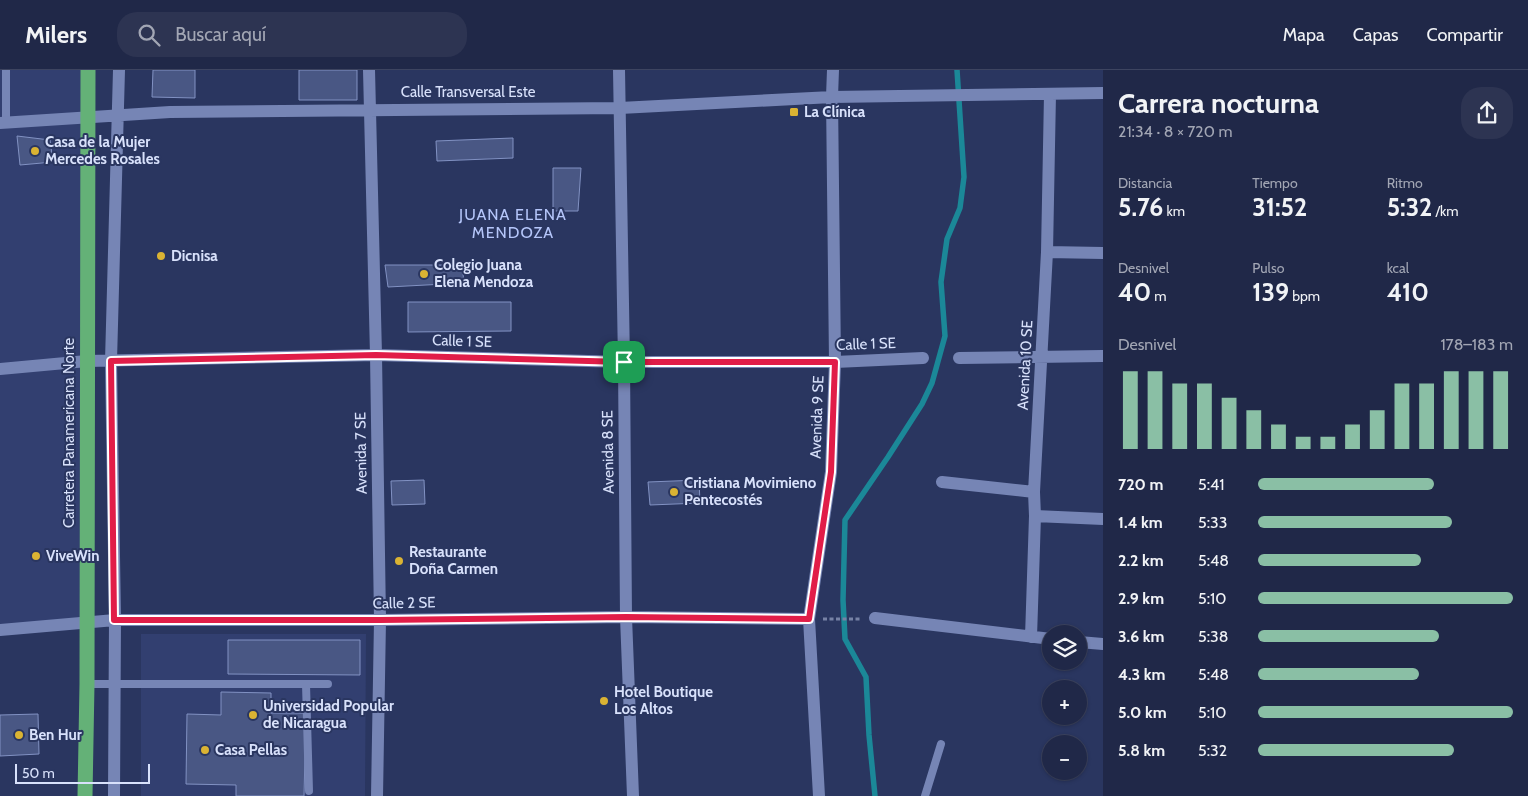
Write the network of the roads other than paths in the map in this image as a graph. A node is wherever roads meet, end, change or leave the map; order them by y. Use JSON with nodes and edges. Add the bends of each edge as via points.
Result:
{"nodes":[{"id":1,"x":6,"y":70,"type":"edge"},
{"id":2,"x":88,"y":70,"type":"edge"},
{"id":3,"x":119,"y":70,"type":"edge"},
{"id":4,"x":369,"y":70,"type":"edge"},
{"id":5,"x":619,"y":70,"type":"edge"},
{"id":6,"x":833,"y":70,"type":"edge"},
{"id":7,"x":1103,"y":93,"type":"edge"},
{"id":8,"x":1050,"y":94,"type":"junction"},
{"id":9,"x":832,"y":97,"type":"junction"},
{"id":10,"x":620,"y":108,"type":"junction"},
{"id":11,"x":369,"y":109,"type":"junction"},
{"id":12,"x":117,"y":116,"type":"junction"},
{"id":13,"x":87,"y":118,"type":"junction"},
{"id":14,"x":3,"y":123,"type":"edge"},
{"id":15,"x":1047,"y":252,"type":"junction"},
{"id":16,"x":1103,"y":253,"type":"edge"},
{"id":17,"x":376,"y":355,"type":"junction"},
{"id":18,"x":1103,"y":356,"type":"edge"},
{"id":19,"x":924,"y":358,"type":"dead end"},
{"id":20,"x":958,"y":358,"type":"dead end"},
{"id":21,"x":1042,"y":358,"type":"junction"},
{"id":22,"x":87,"y":361,"type":"junction"},
{"id":23,"x":111,"y":361,"type":"junction"},
{"id":24,"x":624,"y":362,"type":"junction"},
{"id":25,"x":835,"y":362,"type":"junction"},
{"id":26,"x":0,"y":369,"type":"edge"},
{"id":27,"x":942,"y":482,"type":"dead end"},
{"id":28,"x":1034,"y":492,"type":"junction"},
{"id":29,"x":1035,"y":516,"type":"junction"},
{"id":30,"x":1103,"y":518,"type":"edge"},
{"id":31,"x":626,"y":617,"type":"junction"},
{"id":32,"x":875,"y":618,"type":"road end"},
{"id":33,"x":809,"y":619,"type":"junction"},
{"id":34,"x":114,"y":620,"type":"junction"},
{"id":35,"x":380,"y":620,"type":"junction"},
{"id":36,"x":87,"y":623,"type":"junction"},
{"id":37,"x":0,"y":630,"type":"edge"},
{"id":38,"x":1031,"y":637,"type":"junction"},
{"id":39,"x":1042,"y":638,"type":"edge"},
{"id":40,"x":1087,"y":643,"type":"edge"},
{"id":41,"x":1103,"y":644,"type":"edge"},
{"id":42,"x":87,"y":684,"type":"junction"},
{"id":43,"x":115,"y":684,"type":"junction"},
{"id":44,"x":306,"y":684,"type":"junction"},
{"id":45,"x":328,"y":684,"type":"dead end"},
{"id":46,"x":941,"y":744,"type":"dead end"},
{"id":47,"x":309,"y":791,"type":"dead end"},
{"id":48,"x":85,"y":796,"type":"edge"},
{"id":49,"x":114,"y":796,"type":"edge"},
{"id":50,"x":377,"y":796,"type":"edge"},
{"id":51,"x":633,"y":796,"type":"edge"},
{"id":52,"x":819,"y":796,"type":"edge"},
{"id":53,"x":925,"y":796,"type":"edge"}],
"edges":[{"from":1,"to":14,"type":"lane"},
{"from":2,"to":13,"type":"highway","name":"Carretera Panamericana Norte"},
{"from":3,"to":12,"type":"street"},
{"from":4,"to":11,"type":"street","name":"Avenida 7 SE"},
{"from":5,"to":10,"type":"street","name":"Avenida 8 SE"},
{"from":6,"to":9,"type":"street","name":"Avenida 9 SE"},
{"from":7,"to":8,"type":"street"},
{"from":8,"to":9,"type":"street","name":"Calle Transversal Este"},
{"from":8,"to":15,"type":"street","name":"Avenida 10 SE"},
{"from":9,"to":10,"type":"street","name":"Calle Transversal Este"},
{"from":9,"to":25,"type":"street","name":"Avenida 9 SE"},
{"from":10,"to":11,"type":"street","name":"Calle Transversal Este"},
{"from":10,"to":24,"type":"street","name":"Avenida 8 SE"},
{"from":11,"to":12,"type":"street","name":"Calle Transversal Este","via":[[170,112]]},
{"from":11,"to":17,"type":"street","name":"Avenida 7 SE"},
{"from":12,"to":13,"type":"street","name":"Calle Transversal Este"},
{"from":12,"to":23,"type":"street"},
{"from":13,"to":14,"type":"street","name":"Calle Transversal Este"},
{"from":13,"to":22,"type":"highway","name":"Carretera Panamericana Norte"},
{"from":15,"to":16,"type":"street"},
{"from":15,"to":21,"type":"street","name":"Avenida 10 SE"},
{"from":17,"to":23,"type":"street","name":"Calle 1 SE"},
{"from":17,"to":24,"type":"street","name":"Calle 1 SE"},
{"from":17,"to":35,"type":"street","name":"Avenida 7 SE"},
{"from":18,"to":21,"type":"street"},
{"from":19,"to":25,"type":"street","name":"Calle 1 SE"},
{"from":20,"to":21,"type":"street"},
{"from":21,"to":28,"type":"street","name":"Avenida 10 SE"},
{"from":22,"to":23,"type":"street","name":"Calle 1 SE"},
{"from":22,"to":26,"type":"street","name":"Calle 1 SE"},
{"from":22,"to":36,"type":"highway","name":"Carretera Panamericana Norte"},
{"from":23,"to":34,"type":"street"},
{"from":24,"to":25,"type":"street","name":"Calle 1 SE"},
{"from":24,"to":31,"type":"street","name":"Avenida 8 SE"},
{"from":25,"to":33,"type":"street","name":"Avenida 9 SE","via":[[831,472]]},
{"from":27,"to":28,"type":"street"},
{"from":28,"to":29,"type":"street","name":"Avenida 10 SE"},
{"from":29,"to":30,"type":"street"},
{"from":29,"to":38,"type":"street","name":"Avenida 10 SE"},
{"from":31,"to":33,"type":"street","name":"Calle 2 SE"},
{"from":31,"to":35,"type":"street","name":"Calle 2 SE"},
{"from":31,"to":51,"type":"street","name":"Avenida 8 SE"},
{"from":32,"to":38,"type":"street"},
{"from":33,"to":52,"type":"street","name":"Avenida 9 SE"},
{"from":34,"to":35,"type":"street","name":"Calle 2 SE"},
{"from":34,"to":36,"type":"street","name":"Calle 2 SE"},
{"from":34,"to":43,"type":"street"},
{"from":35,"to":50,"type":"street","name":"Avenida 7 SE"},
{"from":36,"to":37,"type":"street","name":"Calle 2 SE"},
{"from":36,"to":42,"type":"highway","name":"Carretera Panamericana Norte"},
{"from":38,"to":39,"type":"street"},
{"from":40,"to":41,"type":"street"},
{"from":42,"to":43,"type":"lane"},
{"from":42,"to":48,"type":"highway","name":"Carretera Panamericana Norte"},
{"from":43,"to":44,"type":"lane"},
{"from":43,"to":49,"type":"street"},
{"from":44,"to":45,"type":"lane"},
{"from":44,"to":47,"type":"lane"},
{"from":46,"to":53,"type":"lane"}]}
